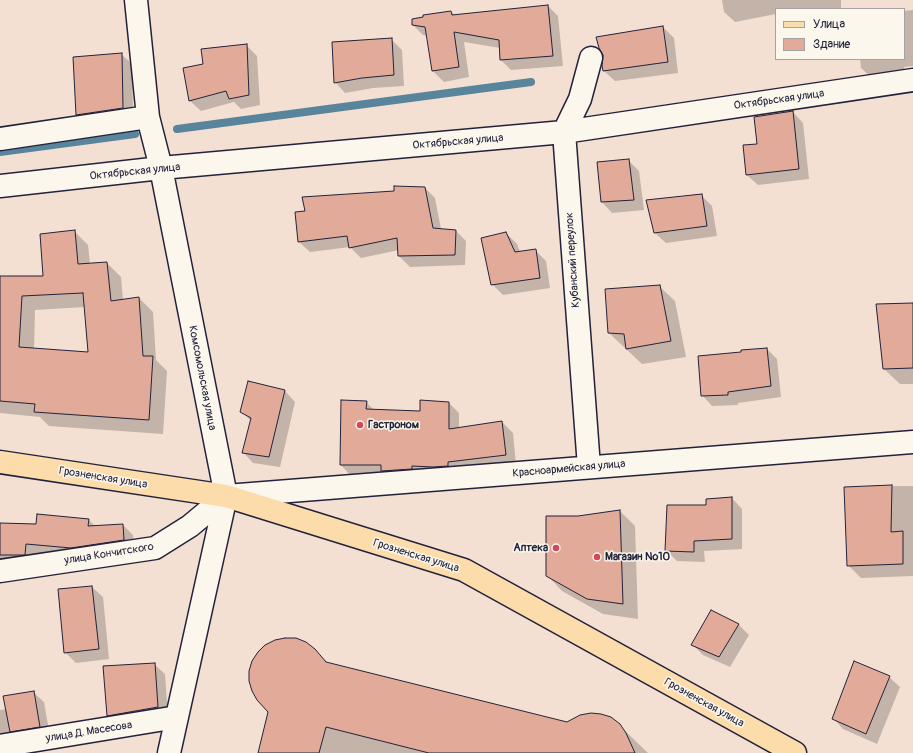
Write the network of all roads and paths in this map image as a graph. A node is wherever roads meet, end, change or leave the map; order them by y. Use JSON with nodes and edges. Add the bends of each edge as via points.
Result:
{"nodes":[{"id":1,"x":136,"y":0,"type":"edge"},
{"id":2,"x":591,"y":58,"type":"dead end"},
{"id":3,"x":913,"y":80,"type":"edge"},
{"id":4,"x":148,"y":117,"type":"junction"},
{"id":5,"x":564,"y":132,"type":"junction"},
{"id":6,"x":0,"y":139,"type":"edge"},
{"id":7,"x":161,"y":168,"type":"junction"},
{"id":8,"x":0,"y":186,"type":"edge"},
{"id":9,"x":913,"y":442,"type":"edge"},
{"id":10,"x":0,"y":462,"type":"edge"},
{"id":11,"x":589,"y":467,"type":"junction"},
{"id":12,"x":226,"y":496,"type":"junction"},
{"id":13,"x":0,"y":571,"type":"edge"},
{"id":14,"x":177,"y":717,"type":"junction"},
{"id":15,"x":0,"y":746,"type":"edge"},
{"id":16,"x":169,"y":753,"type":"edge"},
{"id":17,"x":795,"y":753,"type":"edge"}],
"edges":[{"from":1,"to":4,"type":"street","name":"Комсомольская улица"},
{"from":2,"to":5,"type":"street","via":[[580,99]]},
{"from":3,"to":5,"type":"street","name":"Октябрьская улица"},
{"from":4,"to":6,"type":"street"},
{"from":4,"to":7,"type":"street","name":"Комсомольская улица"},
{"from":5,"to":7,"type":"street","name":"Октябрьская улица"},
{"from":5,"to":11,"type":"street","name":"Кубанский переулок"},
{"from":7,"to":8,"type":"street","name":"Октябрьская улица"},
{"from":7,"to":12,"type":"street","name":"Комсомольская улица"},
{"from":9,"to":11,"type":"street","name":"Красноармейская улица"},
{"from":10,"to":12,"type":"main road","name":"Грозненская улица"},
{"from":11,"to":12,"type":"street","name":"Красноармейская улица"},
{"from":12,"to":13,"type":"street","name":"улица Кончитского","via":[[190,526],[155,548]]},
{"from":12,"to":14,"type":"street","name":"Комсомольская улица"},
{"from":12,"to":17,"type":"main road","name":"Грозненская улица","via":[[464,570]]},
{"from":14,"to":15,"type":"street","name":"улица Д. Масесова"},
{"from":14,"to":16,"type":"street","name":"Комсомольская улица"}]}
